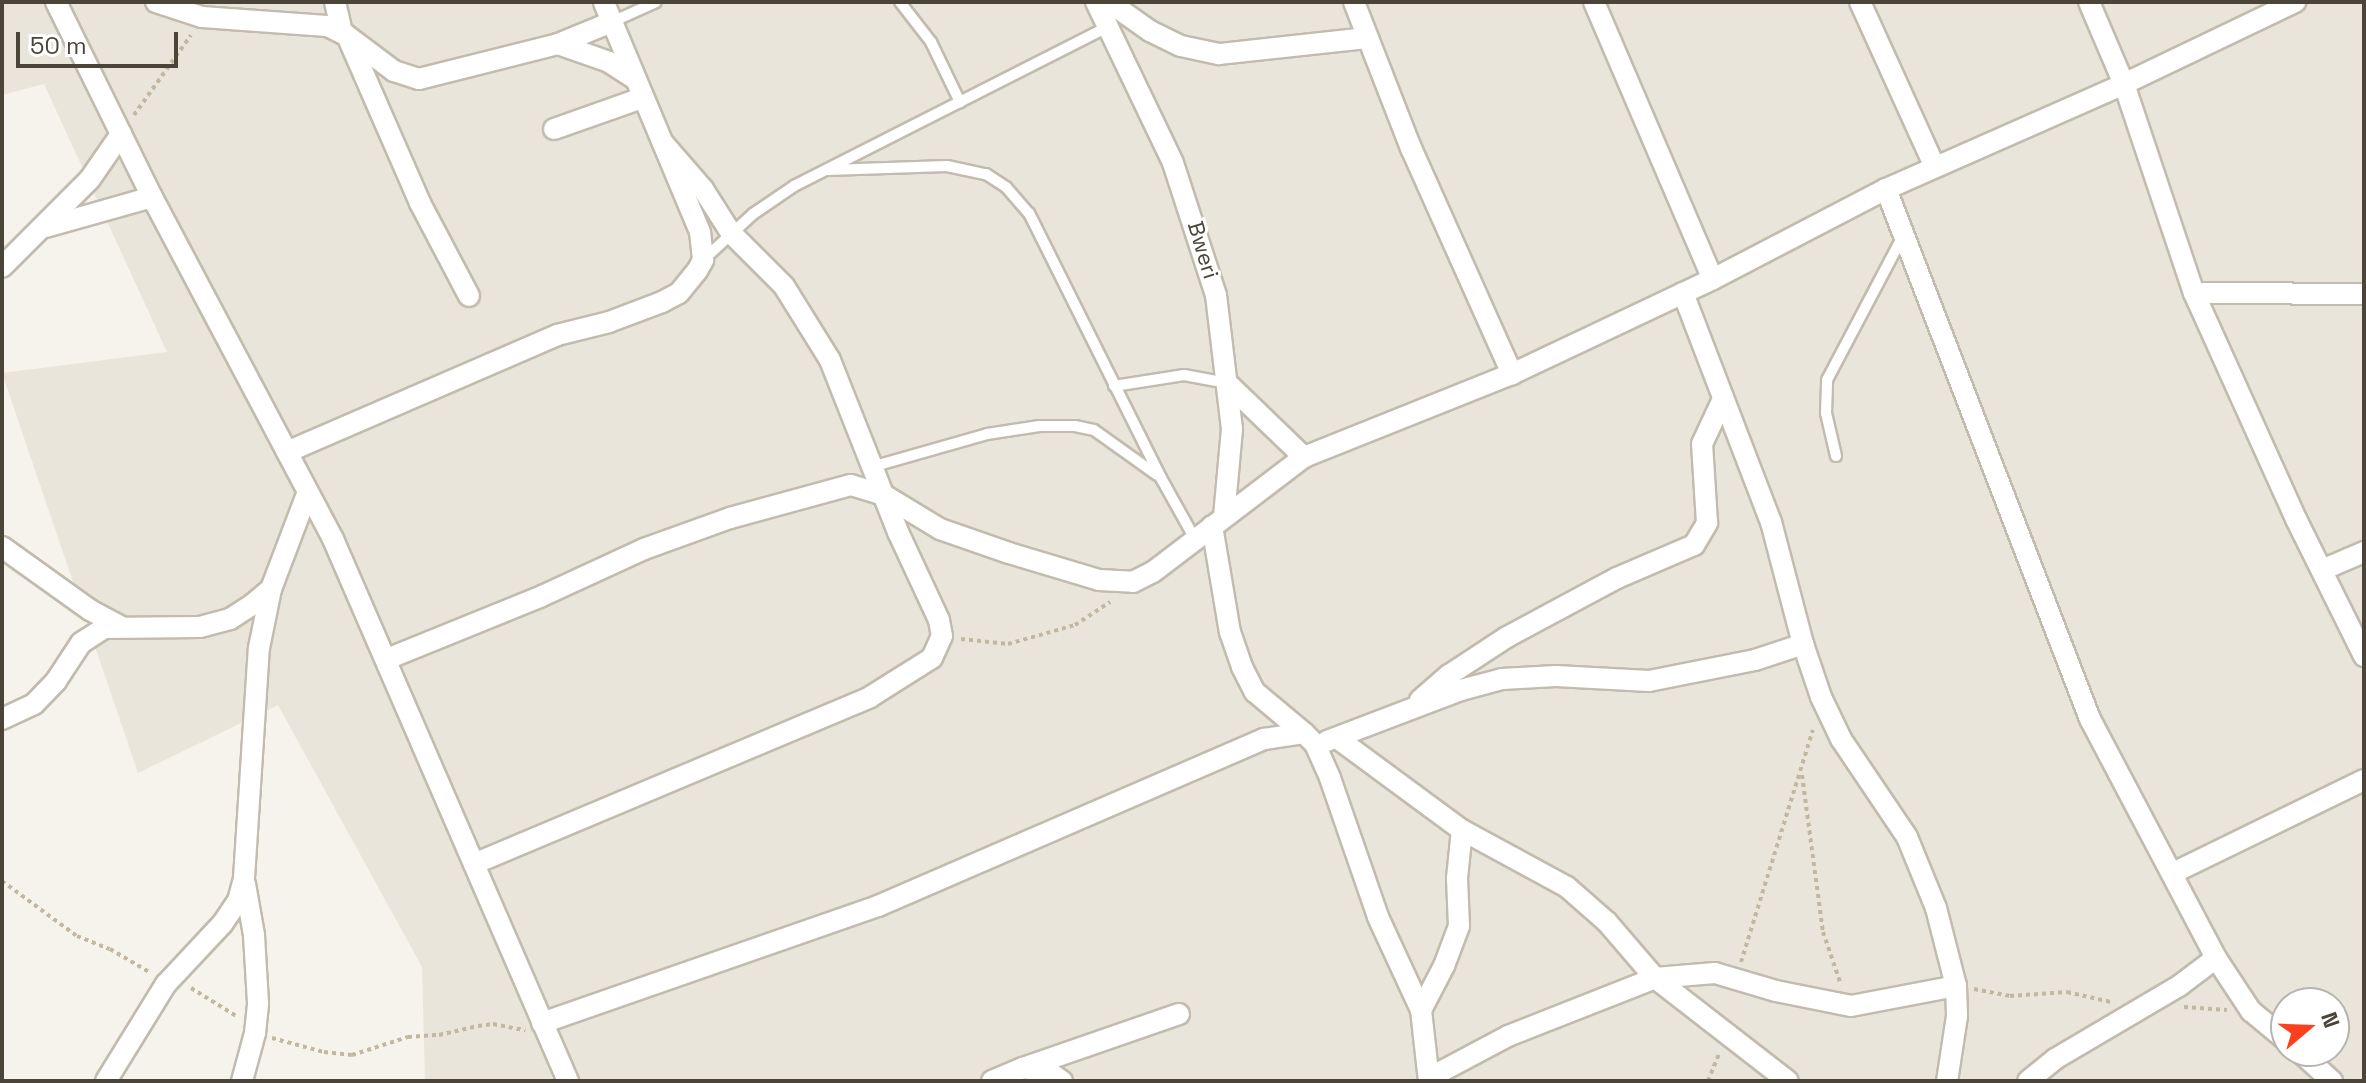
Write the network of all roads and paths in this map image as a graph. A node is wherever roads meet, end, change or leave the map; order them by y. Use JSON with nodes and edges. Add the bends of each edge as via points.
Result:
{"nodes":[{"id":1,"x":56,"y":2,"type":"edge"},
{"id":2,"x":156,"y":2,"type":"edge"},
{"id":3,"x":335,"y":2,"type":"edge"},
{"id":4,"x":604,"y":2,"type":"edge"},
{"id":5,"x":656,"y":2,"type":"edge"},
{"id":6,"x":900,"y":2,"type":"edge"},
{"id":7,"x":1096,"y":2,"type":"edge"},
{"id":8,"x":1109,"y":2,"type":"edge"},
{"id":9,"x":1354,"y":2,"type":"edge"},
{"id":10,"x":1594,"y":2,"type":"edge"},
{"id":11,"x":1860,"y":2,"type":"edge"},
{"id":12,"x":2089,"y":2,"type":"edge"},
{"id":13,"x":2295,"y":2,"type":"edge"},
{"id":14,"x":202,"y":17,"type":"junction"},
{"id":15,"x":612,"y":22,"type":"junction"},
{"id":16,"x":1108,"y":27,"type":"junction"},
{"id":17,"x":344,"y":34,"type":"junction"},
{"id":18,"x":1366,"y":38,"type":"junction"},
{"id":19,"x":558,"y":44,"type":"junction"},
{"id":20,"x":2124,"y":84,"type":"junction"},
{"id":21,"x":639,"y":88,"type":"junction"},
{"id":22,"x":960,"y":102,"type":"junction"},
{"id":23,"x":554,"y":129,"type":"dead end"},
{"id":24,"x":121,"y":134,"type":"junction"},
{"id":25,"x":663,"y":143,"type":"junction"},
{"id":26,"x":1935,"y":167,"type":"junction"},
{"id":27,"x":828,"y":170,"type":"junction"},
{"id":28,"x":1886,"y":189,"type":"junction"},
{"id":29,"x":152,"y":197,"type":"junction"},
{"id":30,"x":46,"y":227,"type":"junction"},
{"id":31,"x":731,"y":233,"type":"junction"},
{"id":32,"x":1904,"y":234,"type":"junction"},
{"id":33,"x":703,"y":260,"type":"junction"},
{"id":34,"x":2,"y":267,"type":"edge"},
{"id":35,"x":1713,"y":279,"type":"junction"},
{"id":36,"x":1683,"y":293,"type":"junction"},
{"id":37,"x":2194,"y":293,"type":"junction"},
{"id":38,"x":2364,"y":294,"type":"edge"},
{"id":39,"x":469,"y":296,"type":"dead end"},
{"id":40,"x":1512,"y":374,"type":"junction"},
{"id":41,"x":1227,"y":383,"type":"junction"},
{"id":42,"x":1114,"y":386,"type":"junction"},
{"id":43,"x":1723,"y":399,"type":"junction"},
{"id":44,"x":287,"y":452,"type":"junction"},
{"id":45,"x":1836,"y":456,"type":"dead end"},
{"id":46,"x":1304,"y":457,"type":"junction"},
{"id":47,"x":875,"y":466,"type":"junction"},
{"id":48,"x":1161,"y":478,"type":"junction"},
{"id":49,"x":307,"y":494,"type":"junction"},
{"id":50,"x":884,"y":495,"type":"junction"},
{"id":51,"x":1211,"y":527,"type":"junction"},
{"id":52,"x":2,"y":547,"type":"edge"},
{"id":53,"x":2364,"y":552,"type":"edge"},
{"id":54,"x":2322,"y":570,"type":"junction"},
{"id":55,"x":1133,"y":582,"type":"junction"},
{"id":56,"x":271,"y":589,"type":"junction"},
{"id":57,"x":120,"y":626,"type":"junction"},
{"id":58,"x":942,"y":636,"type":"junction"},
{"id":59,"x":1803,"y":644,"type":"junction"},
{"id":60,"x":2364,"y":656,"type":"edge"},
{"id":61,"x":387,"y":659,"type":"junction"},
{"id":62,"x":1821,"y":697,"type":"junction"},
{"id":63,"x":1409,"y":710,"type":"junction"},
{"id":64,"x":2,"y":719,"type":"edge"},
{"id":65,"x":1309,"y":738,"type":"junction"},
{"id":66,"x":1337,"y":738,"type":"junction"},
{"id":67,"x":1802,"y":772,"type":"junction"},
{"id":68,"x":2364,"y":780,"type":"edge"},
{"id":69,"x":1462,"y":830,"type":"junction"},
{"id":70,"x":476,"y":863,"type":"junction"},
{"id":71,"x":2173,"y":873,"type":"junction"},
{"id":72,"x":244,"y":878,"type":"junction"},
{"id":73,"x":2,"y":881,"type":"edge"},
{"id":74,"x":2216,"y":958,"type":"junction"},
{"id":75,"x":1655,"y":978,"type":"junction"},
{"id":76,"x":1735,"y":979,"type":"junction"},
{"id":77,"x":169,"y":980,"type":"junction"},
{"id":78,"x":1956,"y":986,"type":"junction"},
{"id":79,"x":2114,"y":1002,"type":"dead end"},
{"id":80,"x":2147,"y":1004,"type":"junction"},
{"id":81,"x":1851,"y":1006,"type":"junction"},
{"id":82,"x":1421,"y":1010,"type":"junction"},
{"id":83,"x":2251,"y":1011,"type":"junction"},
{"id":84,"x":1179,"y":1014,"type":"dead end"},
{"id":85,"x":2270,"y":1027,"type":"edge"},
{"id":86,"x":545,"y":1029,"type":"junction"},
{"id":87,"x":255,"y":1030,"type":"junction"},
{"id":88,"x":1728,"y":1032,"type":"junction"},
{"id":89,"x":2317,"y":1067,"type":"edge"},
{"id":90,"x":1023,"y":1068,"type":"junction"},
{"id":91,"x":1429,"y":1079,"type":"edge"},
{"id":92,"x":106,"y":1081,"type":"edge"},
{"id":93,"x":242,"y":1081,"type":"edge"},
{"id":94,"x":568,"y":1081,"type":"edge"},
{"id":95,"x":992,"y":1081,"type":"edge"},
{"id":96,"x":1062,"y":1081,"type":"edge"},
{"id":97,"x":1708,"y":1081,"type":"edge"},
{"id":98,"x":1788,"y":1081,"type":"edge"},
{"id":99,"x":1947,"y":1081,"type":"edge"},
{"id":100,"x":2028,"y":1081,"type":"edge"},
{"id":101,"x":2332,"y":1081,"type":"edge"}],
"edges":[{"from":1,"to":24,"type":"street"},
{"from":2,"to":14,"type":"street"},
{"from":3,"to":17,"type":"street"},
{"from":4,"to":15,"type":"street"},
{"from":5,"to":15,"type":"lane"},
{"from":6,"to":22,"type":"lane","via":[[931,42]]},
{"from":7,"to":16,"type":"street","name":"Bweri"},
{"from":8,"to":18,"type":"street","via":[[1171,41],[1219,54]]},
{"from":9,"to":18,"type":"street"},
{"from":10,"to":35,"type":"street"},
{"from":11,"to":26,"type":"street"},
{"from":12,"to":20,"type":"street"},
{"from":13,"to":20,"type":"street"},
{"from":14,"to":17,"type":"street","via":[[307,23]]},
{"from":14,"to":24,"type":"path"},
{"from":15,"to":19,"type":"street"},
{"from":15,"to":21,"type":"street"},
{"from":16,"to":22,"type":"lane"},
{"from":16,"to":41,"type":"street","name":"Bweri","via":[[1173,163],[1194,221],[1216,295]]},
{"from":17,"to":19,"type":"street","via":[[394,71],[419,79]]},
{"from":17,"to":39,"type":"street","via":[[420,203]]},
{"from":18,"to":40,"type":"street"},
{"from":19,"to":21,"type":"street","via":[[609,62]]},
{"from":20,"to":26,"type":"street"},
{"from":20,"to":37,"type":"street"},
{"from":21,"to":23,"type":"street"},
{"from":21,"to":25,"type":"street"},
{"from":22,"to":27,"type":"lane"},
{"from":24,"to":29,"type":"street"},
{"from":24,"to":30,"type":"street","via":[[90,179]]},
{"from":25,"to":31,"type":"street","via":[[703,189]]},
{"from":25,"to":33,"type":"street","via":[[700,232]]},
{"from":26,"to":28,"type":"street"},
{"from":27,"to":31,"type":"lane","via":[[794,186]]},
{"from":27,"to":42,"type":"lane","via":[[947,166],[986,174],[1006,187],[1029,213]]},
{"from":28,"to":32,"type":"street"},
{"from":28,"to":35,"type":"street"},
{"from":29,"to":30,"type":"street"},
{"from":29,"to":44,"type":"street"},
{"from":30,"to":34,"type":"street"},
{"from":31,"to":33,"type":"lane"},
{"from":31,"to":47,"type":"street","via":[[784,286],[804,316],[830,360]]},
{"from":32,"to":45,"type":"lane","via":[[1827,380],[1826,413]]},
{"from":32,"to":71,"type":"street","via":[[2090,719]]},
{"from":33,"to":44,"type":"street","via":[[679,293],[662,302],[557,335]]},
{"from":35,"to":36,"type":"street"},
{"from":36,"to":40,"type":"street"},
{"from":36,"to":43,"type":"street"},
{"from":37,"to":38,"type":"street"},
{"from":37,"to":54,"type":"street"},
{"from":40,"to":46,"type":"street"},
{"from":41,"to":42,"type":"lane","via":[[1184,375]]},
{"from":41,"to":46,"type":"street"},
{"from":41,"to":51,"type":"street","name":"Bweri","via":[[1232,429]]},
{"from":42,"to":48,"type":"lane"},
{"from":43,"to":59,"type":"street","via":[[1771,522]]},
{"from":43,"to":63,"type":"street","via":[[1702,444],[1707,523],[1694,545],[1617,578],[1507,637],[1449,675]]},
{"from":44,"to":49,"type":"street"},
{"from":46,"to":51,"type":"street"},
{"from":47,"to":48,"type":"lane","via":[[987,434],[1075,426],[1094,430]]},
{"from":47,"to":50,"type":"street"},
{"from":48,"to":51,"type":"lane"},
{"from":49,"to":56,"type":"street"},
{"from":49,"to":61,"type":"street"},
{"from":50,"to":55,"type":"street","via":[[966,539],[1099,580]]},
{"from":50,"to":58,"type":"street"},
{"from":50,"to":61,"type":"street","via":[[851,485],[730,518],[644,549]]},
{"from":51,"to":55,"type":"street"},
{"from":51,"to":65,"type":"street","name":"Bweri","via":[[1230,632],[1242,667],[1255,692]]},
{"from":52,"to":57,"type":"street"},
{"from":53,"to":54,"type":"street"},
{"from":54,"to":60,"type":"street"},
{"from":55,"to":58,"type":"path","via":[[1103,609],[1044,634],[1008,644]]},
{"from":56,"to":57,"type":"street","via":[[230,619],[200,627]]},
{"from":56,"to":72,"type":"street","via":[[254,694]]},
{"from":57,"to":64,"type":"street","via":[[104,628],[81,643],[34,704]]},
{"from":58,"to":70,"type":"street","via":[[932,658],[870,697]]},
{"from":59,"to":62,"type":"street"},
{"from":59,"to":63,"type":"street","via":[[1755,660],[1649,681],[1502,679]]},
{"from":61,"to":70,"type":"street"},
{"from":62,"to":67,"type":"path"},
{"from":62,"to":78,"type":"street","via":[[1841,739],[1907,837],[1936,908]]},
{"from":63,"to":66,"type":"street"},
{"from":65,"to":66,"type":"street"},
{"from":65,"to":82,"type":"street","via":[[1330,778],[1378,917]]},
{"from":65,"to":86,"type":"street","via":[[1264,739],[878,906]]},
{"from":66,"to":69,"type":"street"},
{"from":67,"to":76,"type":"path"},
{"from":67,"to":81,"type":"path","via":[[1823,932]]},
{"from":68,"to":71,"type":"street"},
{"from":69,"to":75,"type":"street","via":[[1567,887],[1607,922]]},
{"from":69,"to":82,"type":"street","via":[[1459,926]]},
{"from":70,"to":86,"type":"street"},
{"from":71,"to":74,"type":"street"},
{"from":72,"to":77,"type":"street","via":[[238,901],[223,923]]},
{"from":72,"to":87,"type":"street","via":[[258,974]]},
{"from":73,"to":77,"type":"path","via":[[77,936]]},
{"from":74,"to":80,"type":"street"},
{"from":74,"to":83,"type":"street"},
{"from":75,"to":76,"type":"street","via":[[1693,972]]},
{"from":75,"to":88,"type":"street"},
{"from":75,"to":91,"type":"street","via":[[1508,1036]]},
{"from":76,"to":81,"type":"street"},
{"from":77,"to":87,"type":"path","via":[[222,1005]]},
{"from":77,"to":92,"type":"street"},
{"from":78,"to":79,"type":"path","via":[[2010,996],[2067,992]]},
{"from":78,"to":81,"type":"street"},
{"from":78,"to":99,"type":"street"},
{"from":80,"to":83,"type":"path"},
{"from":80,"to":100,"type":"street","via":[[2065,1052]]},
{"from":82,"to":91,"type":"street"},
{"from":83,"to":85,"type":"street"},
{"from":84,"to":90,"type":"street"},
{"from":86,"to":87,"type":"path","via":[[493,1024],[337,1055]]},
{"from":86,"to":94,"type":"street"},
{"from":87,"to":93,"type":"street"},
{"from":88,"to":97,"type":"path"},
{"from":88,"to":98,"type":"street"},
{"from":89,"to":101,"type":"street"},
{"from":90,"to":95,"type":"street"},
{"from":90,"to":96,"type":"street","via":[[1049,1072]]}]}
